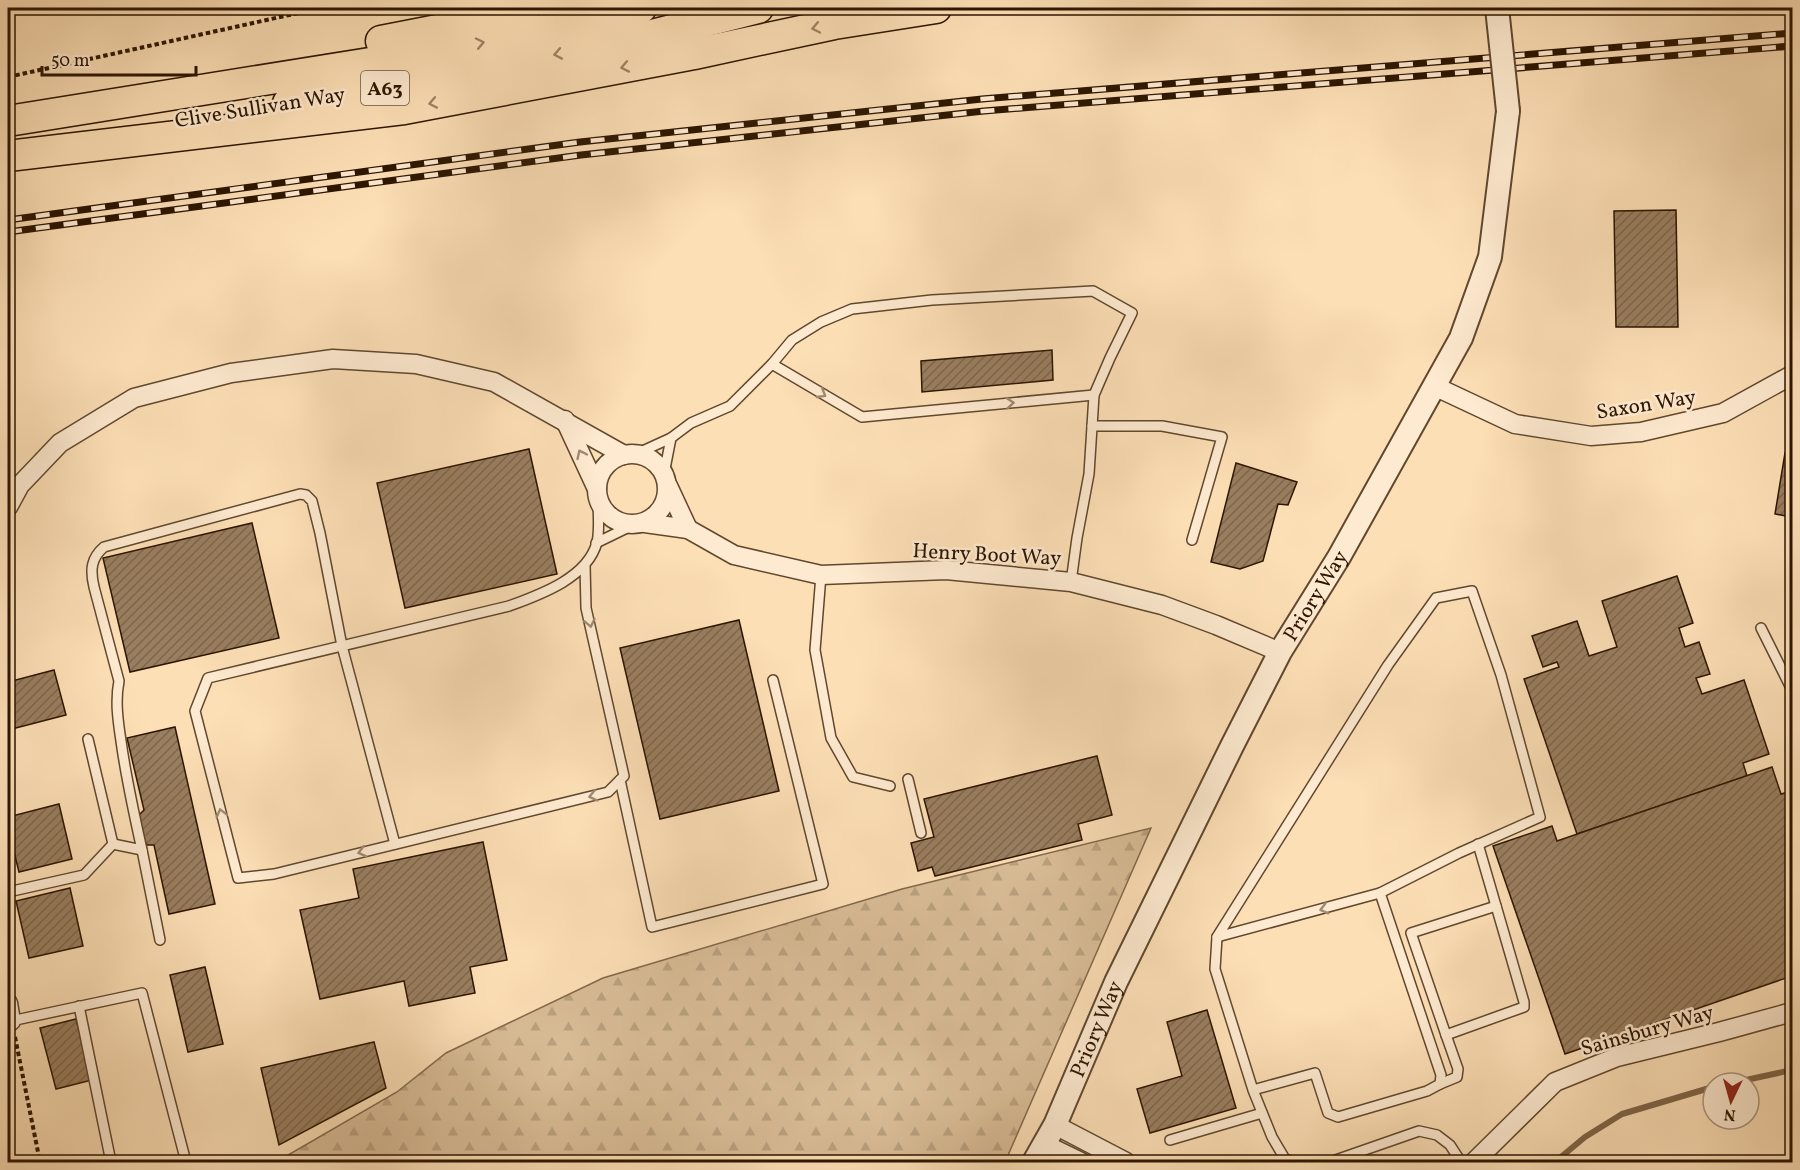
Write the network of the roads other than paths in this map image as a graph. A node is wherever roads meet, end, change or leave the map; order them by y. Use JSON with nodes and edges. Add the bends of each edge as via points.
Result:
{"nodes":[{"id":1,"x":525,"y":8,"type":"edge"},
{"id":2,"x":641,"y":8,"type":"edge"},
{"id":3,"x":758,"y":8,"type":"edge"},
{"id":4,"x":936,"y":8,"type":"edge"},
{"id":5,"x":1497,"y":8,"type":"edge"},
{"id":6,"x":8,"y":119,"type":"edge"},
{"id":7,"x":8,"y":148,"type":"edge"},
{"id":8,"x":8,"y":156,"type":"edge"},
{"id":9,"x":772,"y":364,"type":"junction"},
{"id":10,"x":1792,"y":375,"type":"edge"},
{"id":11,"x":1434,"y":386,"type":"junction"},
{"id":12,"x":1094,"y":395,"type":"junction"},
{"id":13,"x":565,"y":420,"type":"junction"},
{"id":14,"x":1092,"y":426,"type":"junction"},
{"id":15,"x":671,"y":438,"type":"junction"},
{"id":16,"x":630,"y":454,"type":"junction"},
{"id":17,"x":666,"y":480,"type":"junction"},
{"id":18,"x":14,"y":482,"type":"edge"},
{"id":19,"x":597,"y":494,"type":"junction"},
{"id":20,"x":8,"y":507,"type":"edge"},
{"id":21,"x":639,"y":524,"type":"junction"},
{"id":22,"x":688,"y":529,"type":"junction"},
{"id":23,"x":1192,"y":540,"type":"dead end"},
{"id":24,"x":597,"y":543,"type":"junction"},
{"id":25,"x":585,"y":565,"type":"junction"},
{"id":26,"x":821,"y":575,"type":"junction"},
{"id":27,"x":1071,"y":582,"type":"junction"},
{"id":28,"x":1761,"y":628,"type":"dead end"},
{"id":29,"x":342,"y":646,"type":"junction"},
{"id":30,"x":1281,"y":652,"type":"junction"},
{"id":31,"x":773,"y":680,"type":"dead end"},
{"id":32,"x":1792,"y":690,"type":"edge"},
{"id":33,"x":88,"y":738,"type":"dead end"},
{"id":34,"x":908,"y":779,"type":"dead end"},
{"id":35,"x":620,"y":780,"type":"junction"},
{"id":36,"x":890,"y":786,"type":"dead end"},
{"id":37,"x":921,"y":833,"type":"dead end"},
{"id":38,"x":113,"y":844,"type":"junction"},
{"id":39,"x":395,"y":844,"type":"junction"},
{"id":40,"x":1478,"y":844,"type":"junction"},
{"id":41,"x":142,"y":850,"type":"junction"},
{"id":42,"x":8,"y":892,"type":"edge"},
{"id":43,"x":1380,"y":893,"type":"junction"},
{"id":44,"x":1496,"y":906,"type":"junction"},
{"id":45,"x":1217,"y":937,"type":"junction"},
{"id":46,"x":160,"y":940,"type":"dead end"},
{"id":47,"x":79,"y":1006,"type":"junction"},
{"id":48,"x":9,"y":1012,"type":"edge"},
{"id":49,"x":1792,"y":1012,"type":"edge"},
{"id":50,"x":1446,"y":1035,"type":"junction"},
{"id":51,"x":1440,"y":1084,"type":"junction"},
{"id":52,"x":1253,"y":1090,"type":"junction"},
{"id":53,"x":1262,"y":1113,"type":"junction"},
{"id":54,"x":1170,"y":1140,"type":"dead end"},
{"id":55,"x":1044,"y":1144,"type":"edge"},
{"id":56,"x":111,"y":1162,"type":"edge"},
{"id":57,"x":186,"y":1162,"type":"edge"},
{"id":58,"x":1081,"y":1162,"type":"edge"},
{"id":59,"x":1126,"y":1162,"type":"edge"},
{"id":60,"x":1294,"y":1162,"type":"edge"},
{"id":61,"x":1330,"y":1162,"type":"edge"},
{"id":62,"x":1461,"y":1162,"type":"edge"},
{"id":63,"x":1474,"y":1162,"type":"edge"}],
"edges":[{"from":1,"to":6,"type":"highway","via":[[458,26]]},
{"from":6,"to":2,"type":"highway","name":"Clive Sullivan Way","number":"A63","one_way":true,"via":[[451,50]]},
{"from":3,"to":7,"type":"highway","name":"Clive Sullivan Way","number":"A63","one_way":true,"via":[[652,35],[385,88]]},
{"from":4,"to":8,"type":"highway","one_way":true,"via":[[834,24],[404,109]]},
{"from":5,"to":11,"type":"street","name":"Priory Way","bridge":true,"via":[[1508,111],[1490,256],[1461,338]]},
{"from":9,"to":12,"type":"lane","one_way":true,"via":[[862,417]]},
{"from":9,"to":12,"type":"lane","via":[[792,340],[852,309],[932,300],[1094,291],[1132,313]]},
{"from":9,"to":15,"type":"lane","via":[[730,406],[691,423]]},
{"from":10,"to":11,"type":"street","name":"Saxon Way","via":[[1723,413],[1641,432],[1591,436],[1515,424]]},
{"from":11,"to":30,"type":"street","name":"Priory Way"},
{"from":12,"to":14,"type":"lane"},
{"from":13,"to":16,"type":"street"},
{"from":13,"to":18,"type":"street","via":[[494,382],[416,364],[321,361],[231,373],[134,398],[60,443]]},
{"from":19,"to":13,"type":"street","one_way":true},
{"from":14,"to":23,"type":"lane","via":[[1162,426],[1222,437]]},
{"from":14,"to":27,"type":"lane","via":[[1089,474]]},
{"from":15,"to":16,"type":"lane"},
{"from":15,"to":17,"type":"lane"},
{"from":16,"to":17,"type":"street","via":[[648,457]]},
{"from":16,"to":19,"type":"street","via":[[613,459],[604,467],[598,477]]},
{"from":17,"to":21,"type":"street","via":[[667,497],[662,508],[655,517]]},
{"from":17,"to":22,"type":"street"},
{"from":18,"to":20,"type":"street"},
{"from":19,"to":21,"type":"street","via":[[603,510],[612,519],[622,524]]},
{"from":19,"to":24,"type":"lane"},
{"from":21,"to":22,"type":"street"},
{"from":21,"to":24,"type":"lane"},
{"from":22,"to":26,"type":"street","name":"Henry Boot Way","via":[[734,555]]},
{"from":24,"to":25,"type":"lane"},
{"from":25,"to":29,"type":"lane","via":[[549,591],[509,606]]},
{"from":25,"to":35,"type":"lane","one_way":true,"via":[[586,608],[624,776]]},
{"from":26,"to":27,"type":"street","name":"Henry Boot Way","via":[[945,570]]},
{"from":26,"to":36,"type":"lane","via":[[815,650],[831,738],[853,777]]},
{"from":27,"to":30,"type":"street","name":"Henry Boot Way","via":[[1162,605]]},
{"from":28,"to":32,"type":"lane"},
{"from":29,"to":39,"type":"lane"},
{"from":39,"to":29,"type":"lane","one_way":true,"via":[[274,874],[238,878],[195,711],[208,678]]},
{"from":29,"to":41,"type":"lane","via":[[320,533],[312,501],[306,495],[104,547],[97,553],[91,572],[119,681],[116,696],[122,751]]},
{"from":30,"to":55,"type":"street","name":"Priory Way","via":[[1116,982]]},
{"from":31,"to":35,"type":"lane","via":[[823,884],[652,927]]},
{"from":33,"to":38,"type":"lane"},
{"from":34,"to":37,"type":"lane"},
{"from":35,"to":39,"type":"lane","one_way":true,"via":[[608,792]]},
{"from":38,"to":41,"type":"lane"},
{"from":38,"to":42,"type":"lane","via":[[84,875]]},
{"from":40,"to":43,"type":"lane"},
{"from":40,"to":44,"type":"lane"},
{"from":40,"to":45,"type":"lane","via":[[1540,817],[1501,675],[1472,591],[1436,598],[1388,665]]},
{"from":41,"to":46,"type":"lane"},
{"from":43,"to":45,"type":"lane","one_way":true},
{"from":43,"to":51,"type":"lane","via":[[1441,1076]]},
{"from":44,"to":50,"type":"lane","via":[[1524,1007]]},
{"from":44,"to":50,"type":"lane","via":[[1411,933]]},
{"from":45,"to":52,"type":"lane","via":[[1215,969]]},
{"from":47,"to":48,"type":"lane"},
{"from":47,"to":56,"type":"lane"},
{"from":47,"to":57,"type":"lane","via":[[142,993]]},
{"from":49,"to":63,"type":"street","name":"Sainsbury Way","via":[[1617,1057],[1555,1082]]},
{"from":50,"to":51,"type":"lane","via":[[1458,1069],[1457,1077]]},
{"from":51,"to":52,"type":"lane","via":[[1338,1117],[1328,1113],[1315,1073]]},
{"from":52,"to":53,"type":"lane"},
{"from":53,"to":54,"type":"lane"},
{"from":53,"to":60,"type":"lane","via":[[1285,1159]]},
{"from":55,"to":58,"type":"street"},
{"from":55,"to":59,"type":"street"},
{"from":61,"to":62,"type":"lane","via":[[1419,1131],[1437,1135],[1450,1145]]}]}
